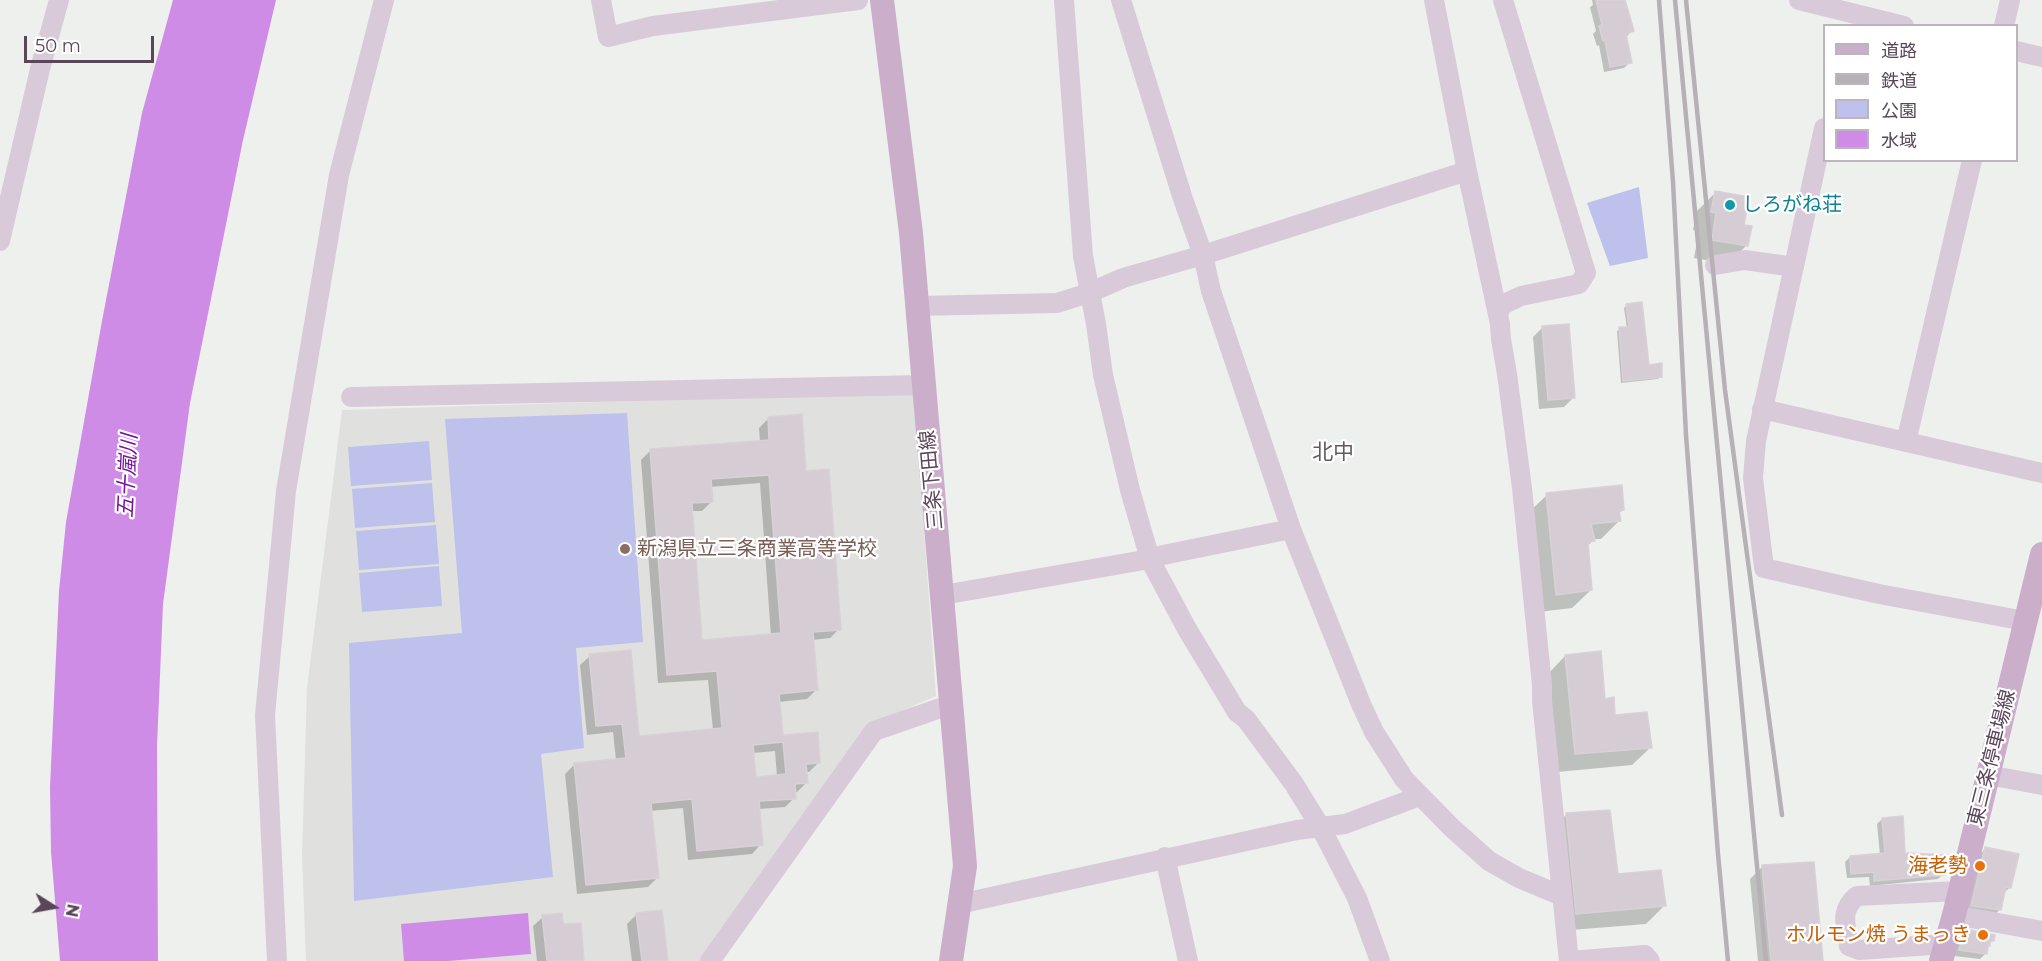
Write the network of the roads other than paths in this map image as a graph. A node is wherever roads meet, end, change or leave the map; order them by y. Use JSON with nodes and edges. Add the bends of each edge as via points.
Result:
{"nodes":[{"id":1,"x":59,"y":0,"type":"edge"},
{"id":2,"x":384,"y":0,"type":"edge"},
{"id":3,"x":601,"y":0,"type":"edge"},
{"id":4,"x":858,"y":0,"type":"edge"},
{"id":5,"x":882,"y":0,"type":"edge"},
{"id":6,"x":1064,"y":0,"type":"edge"},
{"id":7,"x":1121,"y":0,"type":"edge"},
{"id":8,"x":1434,"y":0,"type":"edge"},
{"id":9,"x":1503,"y":0,"type":"edge"},
{"id":10,"x":1799,"y":0,"type":"edge"},
{"id":11,"x":2010,"y":0,"type":"edge"},
{"id":12,"x":1850,"y":13,"type":"edge"},
{"id":13,"x":1896,"y":24,"type":"edge"},
{"id":14,"x":2004,"y":24,"type":"edge"},
{"id":15,"x":2018,"y":51,"type":"edge"},
{"id":16,"x":2042,"y":57,"type":"edge"},
{"id":17,"x":1823,"y":133,"type":"edge"},
{"id":18,"x":1972,"y":162,"type":"edge"},
{"id":19,"x":1467,"y":171,"type":"junction"},
{"id":20,"x":0,"y":241,"type":"edge"},
{"id":21,"x":1203,"y":255,"type":"junction"},
{"id":22,"x":1715,"y":265,"type":"dead end"},
{"id":23,"x":1794,"y":267,"type":"junction"},
{"id":24,"x":1089,"y":293,"type":"junction"},
{"id":25,"x":916,"y":306,"type":"junction"},
{"id":26,"x":1498,"y":314,"type":"junction"},
{"id":27,"x":923,"y":385,"type":"junction"},
{"id":28,"x":351,"y":397,"type":"dead end"},
{"id":29,"x":1762,"y":409,"type":"junction"},
{"id":30,"x":1906,"y":442,"type":"junction"},
{"id":31,"x":2042,"y":472,"type":"edge"},
{"id":32,"x":1291,"y":529,"type":"junction"},
{"id":33,"x":2042,"y":554,"type":"edge"},
{"id":34,"x":1150,"y":559,"type":"junction"},
{"id":35,"x":943,"y":595,"type":"junction"},
{"id":36,"x":2025,"y":621,"type":"junction"},
{"id":37,"x":952,"y":704,"type":"junction"},
{"id":38,"x":1988,"y":775,"type":"junction"},
{"id":39,"x":2042,"y":785,"type":"edge"},
{"id":40,"x":1420,"y":796,"type":"junction"},
{"id":41,"x":1321,"y":828,"type":"junction"},
{"id":42,"x":1166,"y":858,"type":"junction"},
{"id":43,"x":1959,"y":891,"type":"junction"},
{"id":44,"x":1562,"y":896,"type":"junction"},
{"id":45,"x":959,"y":904,"type":"junction"},
{"id":46,"x":1954,"y":915,"type":"junction"},
{"id":47,"x":2042,"y":931,"type":"edge"},
{"id":48,"x":1943,"y":952,"type":"edge"},
{"id":49,"x":277,"y":961,"type":"edge"},
{"id":50,"x":710,"y":961,"type":"edge"},
{"id":51,"x":951,"y":961,"type":"edge"},
{"id":52,"x":1188,"y":961,"type":"edge"},
{"id":53,"x":1380,"y":961,"type":"edge"},
{"id":54,"x":1569,"y":961,"type":"edge"},
{"id":55,"x":1650,"y":961,"type":"edge"}],
"edges":[{"from":1,"to":20,"type":"street"},
{"from":2,"to":49,"type":"street","via":[[339,175],[286,491],[265,715]]},
{"from":3,"to":4,"type":"street","via":[[608,37],[653,26]]},
{"from":5,"to":25,"type":"main road","name":"三条下田線","via":[[911,233]]},
{"from":6,"to":24,"type":"street"},
{"from":7,"to":21,"type":"street"},
{"from":8,"to":19,"type":"street"},
{"from":9,"to":26,"type":"street","via":[[1586,273],[1579,284],[1521,296],[1502,305]]},
{"from":10,"to":12,"type":"street"},
{"from":11,"to":14,"type":"street"},
{"from":12,"to":13,"type":"street"},
{"from":15,"to":16,"type":"street"},
{"from":17,"to":23,"type":"street"},
{"from":18,"to":30,"type":"street"},
{"from":19,"to":21,"type":"street"},
{"from":19,"to":26,"type":"street"},
{"from":21,"to":24,"type":"street","via":[[1123,278]]},
{"from":21,"to":32,"type":"street","via":[[1210,291]]},
{"from":22,"to":23,"type":"street","via":[[1745,260]]},
{"from":23,"to":29,"type":"street"},
{"from":24,"to":25,"type":"street","via":[[1057,303]]},
{"from":24,"to":34,"type":"street","via":[[1103,375]]},
{"from":25,"to":27,"type":"main road","name":"三条下田線"},
{"from":26,"to":44,"type":"street","via":[[1522,488]]},
{"from":27,"to":28,"type":"street"},
{"from":27,"to":35,"type":"main road","name":"三条下田線"},
{"from":29,"to":30,"type":"street"},
{"from":29,"to":36,"type":"street","via":[[1753,478],[1764,568]]},
{"from":30,"to":31,"type":"street"},
{"from":32,"to":34,"type":"street"},
{"from":32,"to":40,"type":"street","via":[[1374,732],[1404,779]]},
{"from":33,"to":36,"type":"main road","name":"東三条停車場線"},
{"from":34,"to":35,"type":"street"},
{"from":34,"to":41,"type":"street","via":[[1186,629],[1237,712],[1246,718],[1294,784]]},
{"from":35,"to":37,"type":"main road","name":"三条下田線"},
{"from":36,"to":38,"type":"main road","name":"東三条停車場線"},
{"from":37,"to":45,"type":"main road","name":"三条下田線","via":[[965,866]]},
{"from":37,"to":50,"type":"street","via":[[873,731]]},
{"from":38,"to":39,"type":"street"},
{"from":38,"to":43,"type":"main road","name":"東三条停車場線"},
{"from":40,"to":41,"type":"street","via":[[1345,824]]},
{"from":40,"to":44,"type":"street","via":[[1489,861]]},
{"from":41,"to":42,"type":"street"},
{"from":41,"to":53,"type":"street","via":[[1357,898]]},
{"from":42,"to":45,"type":"street"},
{"from":42,"to":52,"type":"street"},
{"from":43,"to":46,"type":"main road","name":"東三条停車場線"},
{"from":43,"to":48,"type":"street","via":[[1857,896],[1844,915],[1849,946],[1859,950]]},
{"from":44,"to":54,"type":"street"},
{"from":45,"to":51,"type":"main road","name":"三条下田線"},
{"from":46,"to":47,"type":"street"},
{"from":46,"to":48,"type":"main road","name":"東三条停車場線"},
{"from":54,"to":55,"type":"street","via":[[1645,955]]}]}
